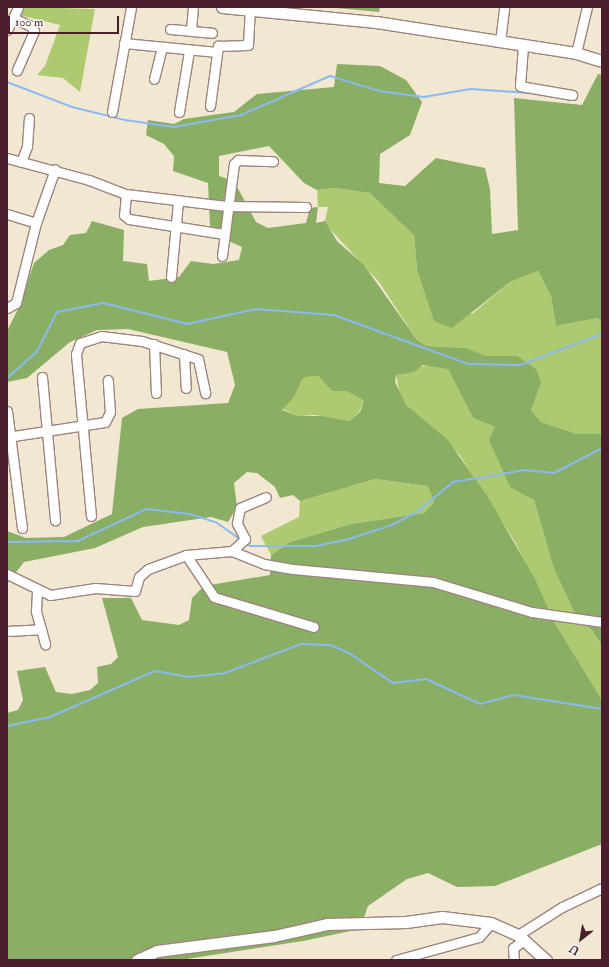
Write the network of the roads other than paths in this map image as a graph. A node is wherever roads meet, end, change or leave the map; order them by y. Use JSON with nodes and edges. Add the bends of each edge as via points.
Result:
{"nodes":[{"id":1,"x":18,"y":7,"type":"edge"},
{"id":2,"x":131,"y":7,"type":"edge"},
{"id":3,"x":193,"y":7,"type":"edge"},
{"id":4,"x":222,"y":7,"type":"edge"},
{"id":5,"x":504,"y":7,"type":"edge"},
{"id":6,"x":588,"y":7,"type":"edge"},
{"id":7,"x":236,"y":8,"type":"edge"},
{"id":8,"x":250,"y":9,"type":"junction"},
{"id":9,"x":14,"y":18,"type":"junction"},
{"id":10,"x":170,"y":29,"type":"dead end"},
{"id":11,"x":7,"y":30,"type":"edge"},
{"id":12,"x":191,"y":31,"type":"junction"},
{"id":13,"x":212,"y":33,"type":"dead end"},
{"id":14,"x":500,"y":42,"type":"junction"},
{"id":15,"x":124,"y":43,"type":"junction"},
{"id":16,"x":523,"y":46,"type":"junction"},
{"id":17,"x":162,"y":48,"type":"junction"},
{"id":18,"x":189,"y":51,"type":"junction"},
{"id":19,"x":217,"y":52,"type":"junction"},
{"id":20,"x":576,"y":53,"type":"junction"},
{"id":21,"x":602,"y":61,"type":"edge"},
{"id":22,"x":17,"y":70,"type":"dead end"},
{"id":23,"x":154,"y":79,"type":"dead end"},
{"id":24,"x":572,"y":95,"type":"dead end"},
{"id":25,"x":210,"y":106,"type":"dead end"},
{"id":26,"x":112,"y":112,"type":"dead end"},
{"id":27,"x":179,"y":112,"type":"dead end"},
{"id":28,"x":28,"y":118,"type":"dead end"},
{"id":29,"x":7,"y":158,"type":"edge"},
{"id":30,"x":273,"y":161,"type":"dead end"},
{"id":31,"x":21,"y":162,"type":"junction"},
{"id":32,"x":55,"y":169,"type":"junction"},
{"id":33,"x":126,"y":194,"type":"junction"},
{"id":34,"x":178,"y":202,"type":"junction"},
{"id":35,"x":226,"y":206,"type":"junction"},
{"id":36,"x":306,"y":207,"type":"dead end"},
{"id":37,"x":7,"y":214,"type":"edge"},
{"id":38,"x":36,"y":223,"type":"junction"},
{"id":39,"x":176,"y":227,"type":"junction"},
{"id":40,"x":224,"y":234,"type":"junction"},
{"id":41,"x":222,"y":256,"type":"dead end"},
{"id":42,"x":171,"y":277,"type":"dead end"},
{"id":43,"x":7,"y":308,"type":"edge"},
{"id":44,"x":154,"y":344,"type":"junction"},
{"id":45,"x":184,"y":354,"type":"junction"},
{"id":46,"x":42,"y":377,"type":"dead end"},
{"id":47,"x":108,"y":380,"type":"dead end"},
{"id":48,"x":186,"y":388,"type":"dead end"},
{"id":49,"x":156,"y":393,"type":"dead end"},
{"id":50,"x":205,"y":393,"type":"dead end"},
{"id":51,"x":7,"y":411,"type":"edge"},
{"id":52,"x":81,"y":426,"type":"junction"},
{"id":53,"x":48,"y":431,"type":"junction"},
{"id":54,"x":9,"y":436,"type":"edge"},
{"id":55,"x":266,"y":497,"type":"dead end"},
{"id":56,"x":91,"y":516,"type":"dead end"},
{"id":57,"x":55,"y":520,"type":"dead end"},
{"id":58,"x":22,"y":528,"type":"dead end"},
{"id":59,"x":232,"y":551,"type":"junction"},
{"id":60,"x":186,"y":555,"type":"junction"},
{"id":61,"x":7,"y":574,"type":"edge"},
{"id":62,"x":37,"y":590,"type":"junction"},
{"id":63,"x":602,"y":622,"type":"edge"},
{"id":64,"x":314,"y":627,"type":"dead end"},
{"id":65,"x":41,"y":629,"type":"junction"},
{"id":66,"x":7,"y":631,"type":"edge"},
{"id":67,"x":45,"y":644,"type":"dead end"},
{"id":68,"x":602,"y":888,"type":"edge"},
{"id":69,"x":491,"y":923,"type":"junction"},
{"id":70,"x":521,"y":937,"type":"junction"},
{"id":71,"x":138,"y":960,"type":"edge"},
{"id":72,"x":396,"y":960,"type":"edge"},
{"id":73,"x":514,"y":960,"type":"edge"},
{"id":74,"x":546,"y":960,"type":"edge"}],
"edges":[{"from":1,"to":9,"type":"street"},
{"from":2,"to":15,"type":"street"},
{"from":3,"to":12,"type":"street"},
{"from":4,"to":7,"type":"street"},
{"from":5,"to":14,"type":"street"},
{"from":6,"to":20,"type":"street"},
{"from":7,"to":8,"type":"street"},
{"from":8,"to":14,"type":"street","via":[[376,22]]},
{"from":8,"to":19,"type":"street","via":[[248,45],[220,44]]},
{"from":9,"to":11,"type":"street"},
{"from":9,"to":22,"type":"street","via":[[32,26],[34,31]]},
{"from":10,"to":12,"type":"street"},
{"from":12,"to":13,"type":"street"},
{"from":14,"to":16,"type":"street"},
{"from":15,"to":17,"type":"street"},
{"from":15,"to":26,"type":"street"},
{"from":16,"to":20,"type":"street"},
{"from":16,"to":24,"type":"street","via":[[520,86]]},
{"from":17,"to":18,"type":"street"},
{"from":17,"to":23,"type":"street"},
{"from":18,"to":19,"type":"street"},
{"from":18,"to":27,"type":"street"},
{"from":19,"to":25,"type":"street"},
{"from":20,"to":21,"type":"street"},
{"from":28,"to":31,"type":"street","via":[[27,146]]},
{"from":29,"to":31,"type":"street"},
{"from":30,"to":35,"type":"street","via":[[238,160],[234,164]]},
{"from":31,"to":32,"type":"street"},
{"from":32,"to":33,"type":"street"},
{"from":32,"to":38,"type":"street"},
{"from":33,"to":34,"type":"street"},
{"from":33,"to":39,"type":"street","via":[[124,214],[128,219]]},
{"from":34,"to":35,"type":"street"},
{"from":34,"to":39,"type":"street"},
{"from":35,"to":36,"type":"street"},
{"from":35,"to":40,"type":"street"},
{"from":37,"to":38,"type":"street"},
{"from":38,"to":43,"type":"street","via":[[16,303]]},
{"from":39,"to":40,"type":"street"},
{"from":39,"to":42,"type":"street"},
{"from":40,"to":41,"type":"street"},
{"from":44,"to":45,"type":"street"},
{"from":44,"to":49,"type":"street"},
{"from":44,"to":52,"type":"street","via":[[101,336],[80,343],[76,354]]},
{"from":45,"to":48,"type":"street"},
{"from":45,"to":50,"type":"street","via":[[201,361]]},
{"from":46,"to":53,"type":"street"},
{"from":47,"to":52,"type":"street","via":[[109,417],[105,422]]},
{"from":51,"to":54,"type":"street"},
{"from":52,"to":53,"type":"street"},
{"from":52,"to":56,"type":"street"},
{"from":53,"to":54,"type":"street"},
{"from":53,"to":57,"type":"street"},
{"from":54,"to":58,"type":"street"},
{"from":55,"to":59,"type":"street","via":[[240,508],[237,523],[242,541]]},
{"from":59,"to":60,"type":"street"},
{"from":59,"to":63,"type":"street","via":[[264,564],[293,569],[332,570],[433,582],[532,612]]},
{"from":60,"to":62,"type":"street","via":[[148,569],[139,577],[135,591],[95,588],[58,596]]},
{"from":60,"to":64,"type":"street","via":[[214,598]]},
{"from":61,"to":62,"type":"street"},
{"from":62,"to":65,"type":"street","via":[[36,611]]},
{"from":65,"to":66,"type":"street"},
{"from":65,"to":67,"type":"street"},
{"from":68,"to":70,"type":"street","via":[[562,906]]},
{"from":69,"to":70,"type":"street"},
{"from":69,"to":71,"type":"street","via":[[442,917],[406,922],[327,924],[274,936],[157,951]]},
{"from":69,"to":72,"type":"street","via":[[479,937]]},
{"from":70,"to":73,"type":"street","via":[[513,948]]},
{"from":70,"to":74,"type":"street"}]}
